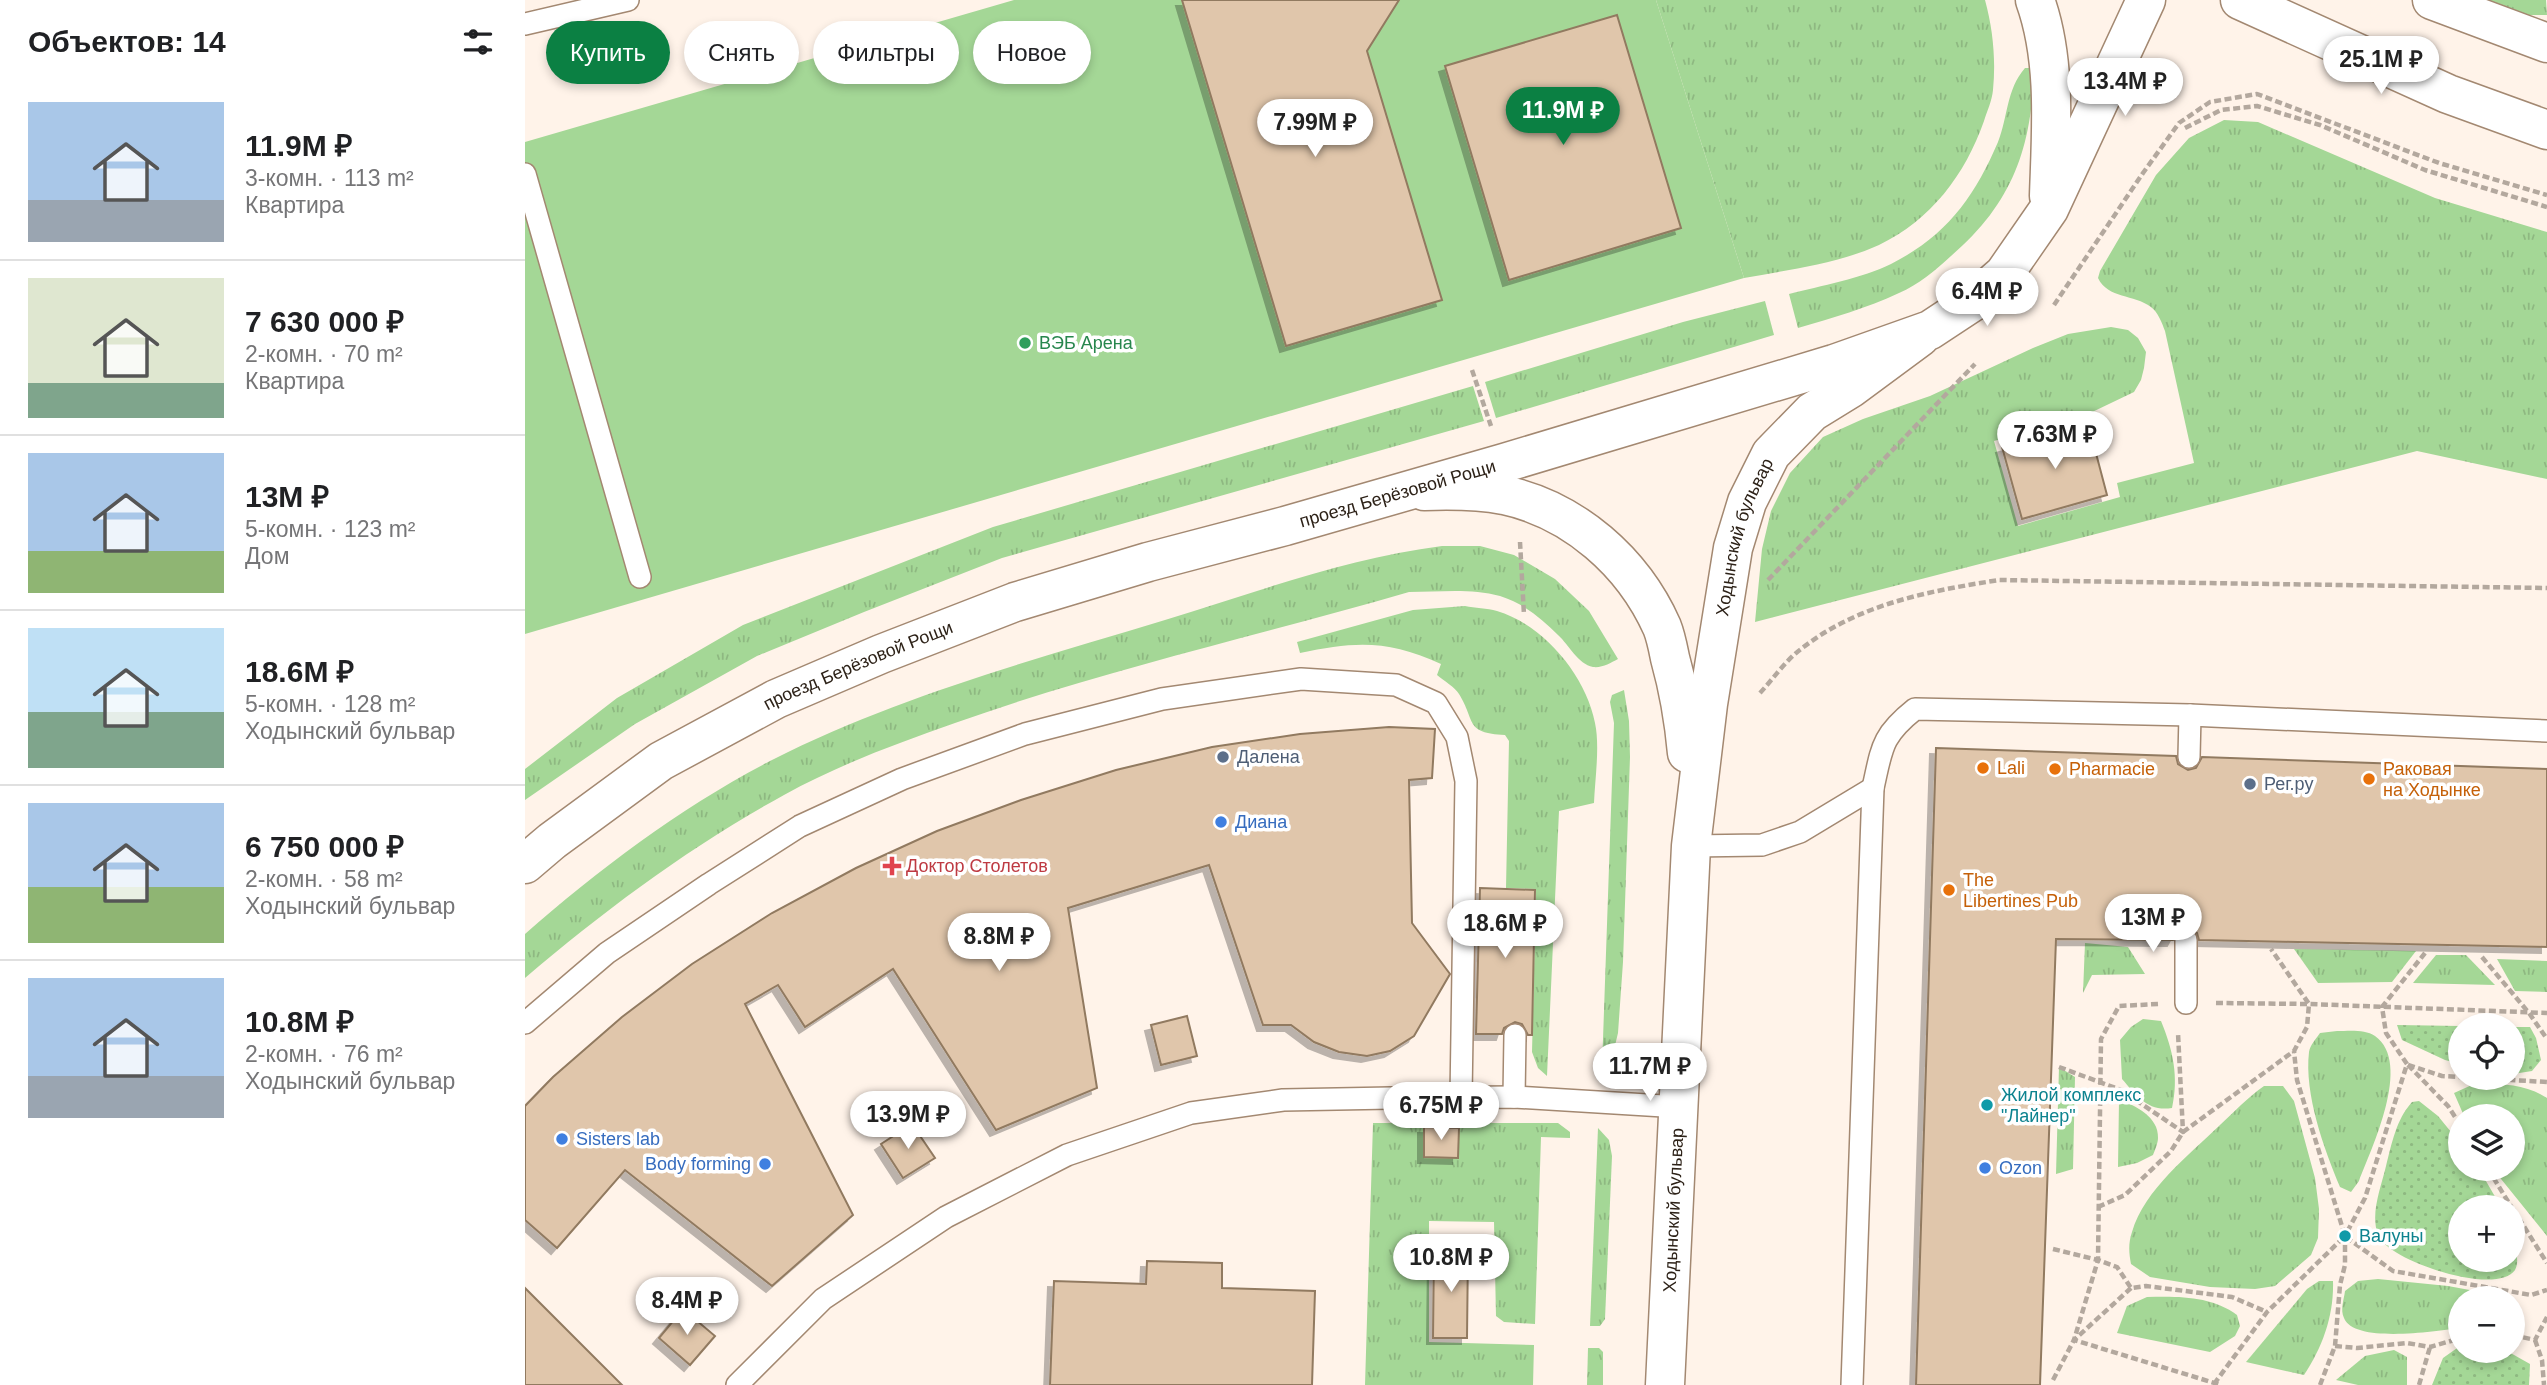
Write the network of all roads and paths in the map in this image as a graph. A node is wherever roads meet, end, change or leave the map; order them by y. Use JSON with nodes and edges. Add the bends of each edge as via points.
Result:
{"nodes":[{"id":1,"x":628,"y":0,"type":"edge"},
{"id":2,"x":2035,"y":0,"type":"edge"},
{"id":3,"x":2145,"y":0,"type":"edge"},
{"id":4,"x":2240,"y":0,"type":"edge"},
{"id":5,"x":2432,"y":0,"type":"edge"},
{"id":6,"x":525,"y":24,"type":"edge"},
{"id":7,"x":2547,"y":43,"type":"edge"},
{"id":8,"x":2185,"y":128,"type":"dead end"},
{"id":9,"x":2547,"y":130,"type":"edge"},
{"id":10,"x":525,"y":174,"type":"edge"},
{"id":11,"x":2547,"y":195,"type":"edge"},
{"id":12,"x":2547,"y":207,"type":"edge"},
{"id":13,"x":2049,"y":209,"type":"junction"},
{"id":14,"x":2054,"y":305,"type":"dead end"},
{"id":15,"x":1930,"y":330,"type":"junction"},
{"id":16,"x":1975,"y":364,"type":"dead end"},
{"id":17,"x":1408,"y":491,"type":"junction"},
{"id":18,"x":640,"y":577,"type":"dead end"},
{"id":19,"x":2547,"y":588,"type":"edge"},
{"id":20,"x":1760,"y":589,"type":"dead end"},
{"id":21,"x":1761,"y":693,"type":"dead end"},
{"id":22,"x":2190,"y":715,"type":"junction"},
{"id":23,"x":2547,"y":731,"type":"edge"},
{"id":24,"x":2189,"y":757,"type":"dead end"},
{"id":25,"x":1873,"y":788,"type":"junction"},
{"id":26,"x":1692,"y":835,"type":"junction"},
{"id":27,"x":525,"y":864,"type":"edge"},
{"id":28,"x":2186,"y":940,"type":"dead end"},
{"id":29,"x":2271,"y":949,"type":"dead end"},
{"id":30,"x":2425,"y":953,"type":"dead end"},
{"id":31,"x":2482,"y":957,"type":"dead end"},
{"id":32,"x":2186,"y":1003,"type":"junction"},
{"id":33,"x":2309,"y":1004,"type":"junction"},
{"id":34,"x":2382,"y":1007,"type":"junction"},
{"id":35,"x":2529,"y":1013,"type":"junction"},
{"id":36,"x":2547,"y":1013,"type":"edge"},
{"id":37,"x":525,"y":1023,"type":"edge"},
{"id":38,"x":1515,"y":1035,"type":"dead end"},
{"id":39,"x":2547,"y":1039,"type":"edge"},
{"id":40,"x":2294,"y":1051,"type":"junction"},
{"id":41,"x":2407,"y":1065,"type":"junction"},
{"id":42,"x":2059,"y":1067,"type":"dead end"},
{"id":43,"x":2448,"y":1076,"type":"edge"},
{"id":44,"x":2525,"y":1081,"type":"edge"},
{"id":45,"x":2100,"y":1082,"type":"junction"},
{"id":46,"x":2547,"y":1082,"type":"edge"},
{"id":47,"x":1461,"y":1097,"type":"junction"},
{"id":48,"x":1514,"y":1097,"type":"junction"},
{"id":49,"x":2448,"y":1106,"type":"edge"},
{"id":50,"x":1680,"y":1107,"type":"junction"},
{"id":51,"x":2183,"y":1132,"type":"junction"},
{"id":52,"x":2098,"y":1207,"type":"junction"},
{"id":53,"x":2525,"y":1227,"type":"edge"},
{"id":54,"x":2345,"y":1236,"type":"junction"},
{"id":55,"x":2053,"y":1249,"type":"dead end"},
{"id":56,"x":2098,"y":1260,"type":"junction"},
{"id":57,"x":2547,"y":1263,"type":"edge"},
{"id":58,"x":2131,"y":1288,"type":"junction"},
{"id":59,"x":2547,"y":1290,"type":"edge"},
{"id":60,"x":2267,"y":1312,"type":"junction"},
{"id":61,"x":2547,"y":1317,"type":"edge"},
{"id":62,"x":2525,"y":1338,"type":"edge"},
{"id":63,"x":2074,"y":1340,"type":"junction"},
{"id":64,"x":2535,"y":1340,"type":"junction"},
{"id":65,"x":2448,"y":1342,"type":"edge"},
{"id":66,"x":2335,"y":1346,"type":"junction"},
{"id":67,"x":2430,"y":1347,"type":"junction"},
{"id":68,"x":2053,"y":1380,"type":"dead end"},
{"id":69,"x":2214,"y":1384,"type":"edge"},
{"id":70,"x":737,"y":1385,"type":"edge"},
{"id":71,"x":1665,"y":1385,"type":"edge"},
{"id":72,"x":1852,"y":1385,"type":"edge"},
{"id":73,"x":2221,"y":1385,"type":"edge"},
{"id":74,"x":2320,"y":1385,"type":"edge"},
{"id":75,"x":2419,"y":1385,"type":"edge"},
{"id":76,"x":2544,"y":1385,"type":"edge"}],
"edges":[{"from":1,"to":6,"type":"lane"},
{"from":2,"to":13,"type":"street","via":[[2049,60]]},
{"from":3,"to":13,"type":"street","name":"проезд Берёзовой Рощи"},
{"from":4,"to":9,"type":"street","via":[[2448,94]]},
{"from":5,"to":7,"type":"street"},
{"from":8,"to":12,"type":"path","via":[[2221,110],[2257,106],[2320,125],[2425,170]]},
{"from":10,"to":18,"type":"lane"},
{"from":11,"to":14,"type":"path","via":[[2439,163],[2257,94],[2210,102],[2179,123]]},
{"from":13,"to":15,"type":"street","name":"проезд Берёзовой Рощи","via":[[2004,274]]},
{"from":15,"to":17,"type":"street","name":"проезд Берёзовой Рощи","via":[[1833,364]]},
{"from":15,"to":26,"type":"street","name":"Ходынский бульвар","via":[[1812,412],[1771,454],[1747,502],[1720,624]]},
{"from":16,"to":20,"type":"path"},
{"from":17,"to":26,"type":"street","name":"Ходынский бульвар","via":[[1504,495],[1548,510],[1594,537],[1632,575],[1663,628],[1682,702]]},
{"from":17,"to":27,"type":"street","name":"проезд Берёзовой Рощи","via":[[1015,602],[881,653],[776,699],[661,761]]},
{"from":19,"to":21,"type":"path","via":[[1999,580],[1889,602],[1838,625],[1799,650]]},
{"from":22,"to":23,"type":"lane"},
{"from":22,"to":24,"type":"lane"},
{"from":22,"to":25,"type":"lane","via":[[1915,709],[1894,726],[1882,748]]},
{"from":25,"to":26,"type":"lane","via":[[1800,832],[1762,845]]},
{"from":25,"to":72,"type":"lane"},
{"from":26,"to":50,"type":"street","name":"Ходынский бульвар"},
{"from":28,"to":32,"type":"lane"},
{"from":29,"to":33,"type":"path"},
{"from":30,"to":34,"type":"path"},
{"from":31,"to":35,"type":"path"},
{"from":32,"to":33,"type":"path"},
{"from":32,"to":45,"type":"path","via":[[2119,1006],[2101,1038]]},
{"from":32,"to":51,"type":"path","via":[[2178,1026]]},
{"from":33,"to":34,"type":"path"},
{"from":33,"to":40,"type":"path","via":[[2307,1027]]},
{"from":34,"to":35,"type":"path"},
{"from":34,"to":41,"type":"path","via":[[2386,1032]]},
{"from":35,"to":36,"type":"path"},
{"from":35,"to":39,"type":"path"},
{"from":37,"to":47,"type":"lane","via":[[607,953],[709,884],[800,826],[902,779],[1025,734],[1162,699],[1301,679],[1396,685],[1436,703],[1457,737],[1466,780]]},
{"from":38,"to":48,"type":"lane"},
{"from":40,"to":51,"type":"path"},
{"from":40,"to":54,"type":"path","via":[[2297,1080]]},
{"from":41,"to":43,"type":"path"},
{"from":41,"to":49,"type":"path"},
{"from":41,"to":54,"type":"path","via":[[2365,1198]]},
{"from":42,"to":45,"type":"path"},
{"from":44,"to":46,"type":"path"},
{"from":45,"to":51,"type":"path","via":[[2121,1090]]},
{"from":45,"to":52,"type":"path"},
{"from":47,"to":48,"type":"lane"},
{"from":47,"to":70,"type":"lane","via":[[1283,1100],[1191,1113],[1067,1155],[946,1217],[823,1299]]},
{"from":48,"to":50,"type":"lane"},
{"from":50,"to":71,"type":"street","name":"Ходынский бульвар"},
{"from":51,"to":52,"type":"path","via":[[2171,1151],[2125,1195]]},
{"from":52,"to":56,"type":"path"},
{"from":53,"to":57,"type":"path"},
{"from":54,"to":59,"type":"path","via":[[2393,1271],[2531,1294]]},
{"from":54,"to":60,"type":"path"},
{"from":54,"to":66,"type":"path"},
{"from":55,"to":56,"type":"path"},
{"from":56,"to":58,"type":"path","via":[[2117,1267]]},
{"from":56,"to":63,"type":"path"},
{"from":58,"to":60,"type":"path","via":[[2232,1297]]},
{"from":58,"to":63,"type":"path"},
{"from":60,"to":69,"type":"path"},
{"from":61,"to":64,"type":"path"},
{"from":62,"to":64,"type":"path"},
{"from":63,"to":68,"type":"path"},
{"from":63,"to":69,"type":"path"},
{"from":64,"to":76,"type":"path"},
{"from":65,"to":67,"type":"path"},
{"from":66,"to":67,"type":"path","via":[[2407,1343]]},
{"from":66,"to":74,"type":"path"},
{"from":67,"to":75,"type":"path"},
{"from":69,"to":73,"type":"path"}]}
